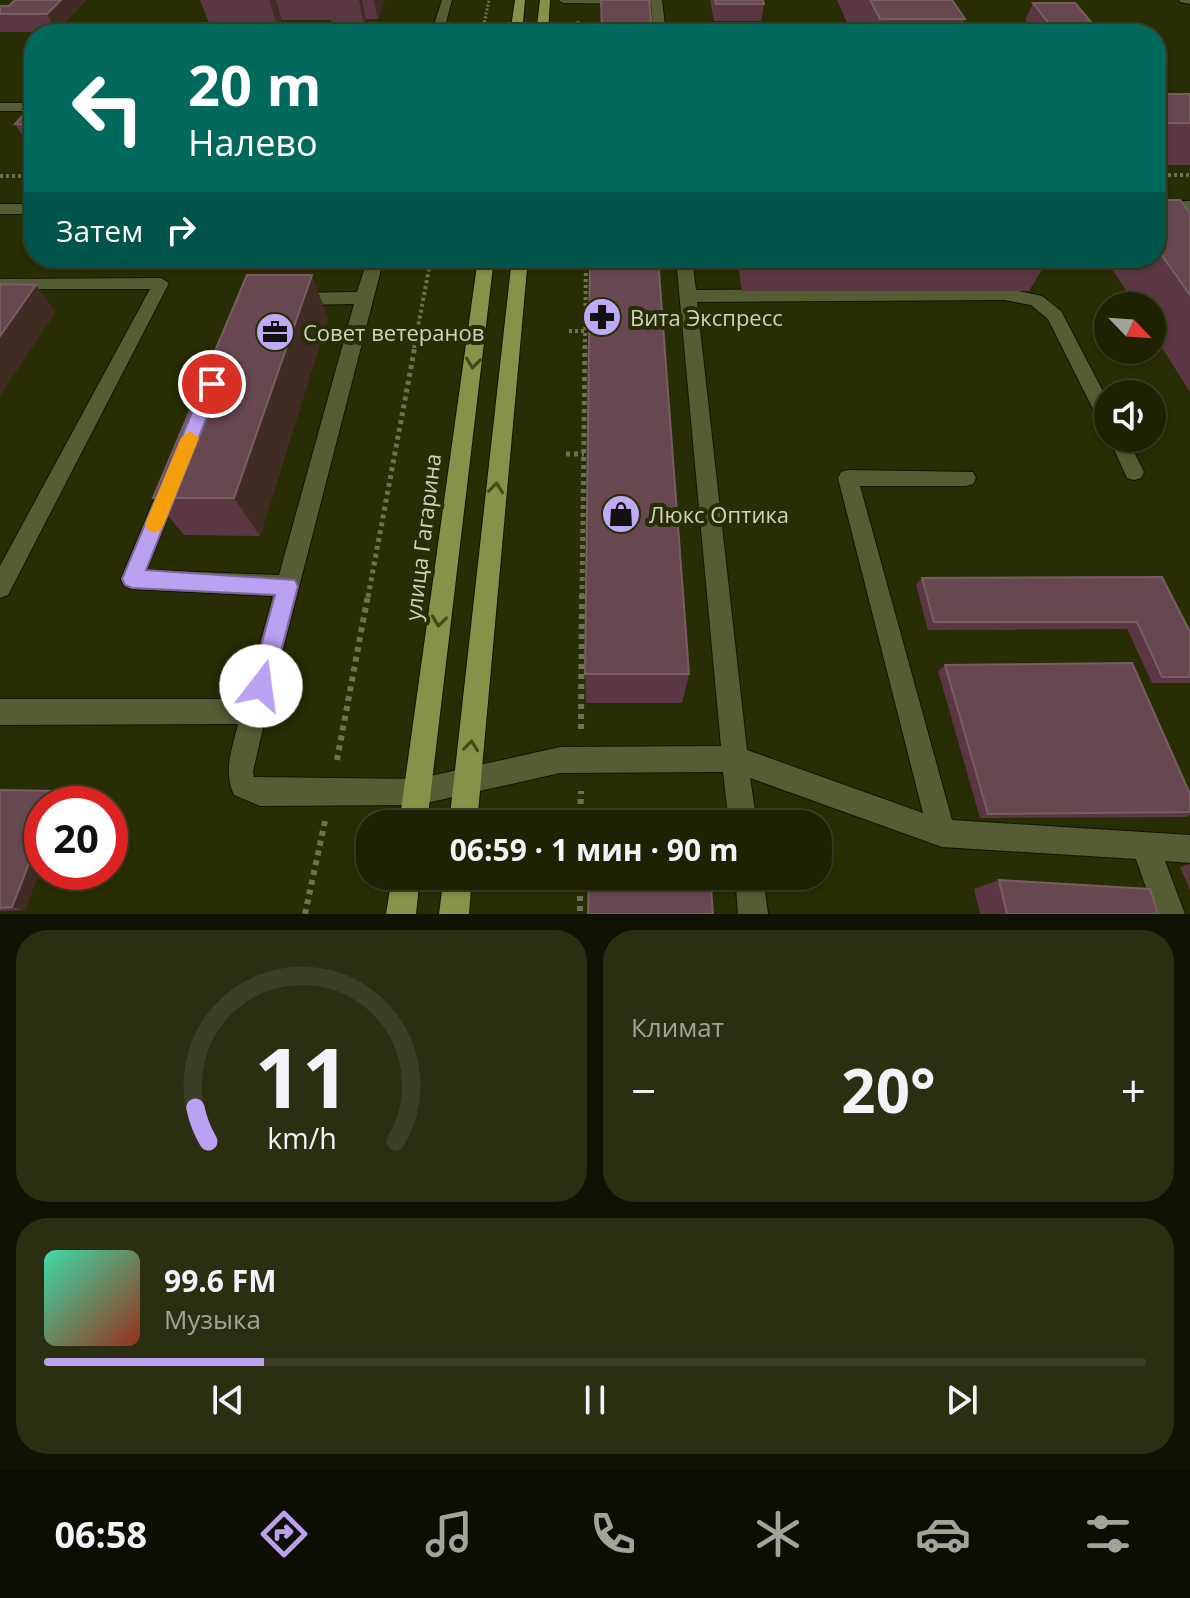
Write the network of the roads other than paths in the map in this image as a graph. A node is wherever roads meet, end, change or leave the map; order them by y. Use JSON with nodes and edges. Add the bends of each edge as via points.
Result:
{"nodes":[{"id":1,"x":447,"y":0,"type":"edge"},
{"id":2,"x":520,"y":0,"type":"edge"},
{"id":3,"x":545,"y":0,"type":"edge"},
{"id":4,"x":563,"y":0,"type":"edge"},
{"id":5,"x":656,"y":0,"type":"edge"},
{"id":6,"x":1184,"y":0,"type":"edge"},
{"id":7,"x":1190,"y":1,"type":"edge"},
{"id":8,"x":440,"y":24,"type":"edge"},
{"id":9,"x":517,"y":24,"type":"edge"},
{"id":10,"x":543,"y":24,"type":"edge"},
{"id":11,"x":659,"y":24,"type":"edge"},
{"id":12,"x":0,"y":107,"type":"edge"},
{"id":13,"x":24,"y":107,"type":"edge"},
{"id":14,"x":1190,"y":206,"type":"edge"},
{"id":15,"x":1166,"y":207,"type":"edge"},
{"id":16,"x":0,"y":209,"type":"edge"},
{"id":17,"x":24,"y":209,"type":"edge"},
{"id":18,"x":373,"y":268,"type":"edge"},
{"id":19,"x":485,"y":268,"type":"edge"},
{"id":20,"x":519,"y":268,"type":"edge"},
{"id":21,"x":685,"y":268,"type":"edge"},
{"id":22,"x":0,"y":284,"type":"edge"},
{"id":23,"x":689,"y":296,"type":"junction"},
{"id":24,"x":364,"y":298,"type":"junction"},
{"id":25,"x":276,"y":300,"type":"edge"},
{"id":26,"x":1094,"y":392,"type":"edge"},
{"id":27,"x":1124,"y":452,"type":"edge"},
{"id":28,"x":180,"y":462,"type":"edge"},
{"id":29,"x":1134,"y":472,"type":"dead end"},
{"id":30,"x":966,"y":478,"type":"dead end"},
{"id":31,"x":287,"y":586,"type":"junction"},
{"id":32,"x":0,"y":588,"type":"edge"},
{"id":33,"x":254,"y":711,"type":"junction"},
{"id":34,"x":0,"y":712,"type":"edge"},
{"id":35,"x":735,"y":759,"type":"junction"},
{"id":36,"x":467,"y":781,"type":"junction"},
{"id":37,"x":417,"y":792,"type":"junction"},
{"id":38,"x":415,"y":810,"type":"edge"},
{"id":39,"x":464,"y":810,"type":"edge"},
{"id":40,"x":741,"y":810,"type":"edge"},
{"id":41,"x":942,"y":833,"type":"junction"},
{"id":42,"x":1146,"y":848,"type":"junction"},
{"id":43,"x":1190,"y":849,"type":"edge"},
{"id":44,"x":404,"y":890,"type":"edge"},
{"id":45,"x":457,"y":890,"type":"edge"},
{"id":46,"x":750,"y":890,"type":"edge"},
{"id":47,"x":401,"y":914,"type":"edge"},
{"id":48,"x":454,"y":914,"type":"edge"},
{"id":49,"x":753,"y":914,"type":"edge"},
{"id":50,"x":1170,"y":914,"type":"edge"}],
"edges":[{"from":1,"to":8,"type":"street"},
{"from":2,"to":9,"type":"main road"},
{"from":3,"to":10,"type":"main road"},
{"from":4,"to":5,"type":"street"},
{"from":5,"to":11,"type":"street"},
{"from":6,"to":7,"type":"street"},
{"from":12,"to":13,"type":"street"},
{"from":14,"to":15,"type":"street"},
{"from":16,"to":17,"type":"street"},
{"from":18,"to":24,"type":"street"},
{"from":19,"to":37,"type":"main road","name":"улица Гагарина","one_way":true},
{"from":36,"to":20,"type":"main road","one_way":true},
{"from":21,"to":23,"type":"street"},
{"from":22,"to":32,"type":"street","via":[[161,283]]},
{"from":23,"to":26,"type":"street","via":[[1004,294],[1036,300],[1055,315]]},
{"from":23,"to":35,"type":"street"},
{"from":24,"to":25,"type":"street"},
{"from":24,"to":31,"type":"street"},
{"from":27,"to":29,"type":"street"},
{"from":28,"to":31,"type":"street","via":[[132,579]]},
{"from":30,"to":41,"type":"street","via":[[848,478]]},
{"from":31,"to":33,"type":"street"},
{"from":33,"to":34,"type":"street"},
{"from":33,"to":37,"type":"street","via":[[240,771],[243,786],[260,793]]},
{"from":35,"to":36,"type":"street","via":[[560,760]]},
{"from":35,"to":40,"type":"street"},
{"from":35,"to":41,"type":"street"},
{"from":36,"to":37,"type":"street"},
{"from":36,"to":39,"type":"main road"},
{"from":37,"to":38,"type":"main road","name":"улица Гагарина"},
{"from":41,"to":42,"type":"street"},
{"from":42,"to":43,"type":"street"},
{"from":42,"to":50,"type":"street"},
{"from":44,"to":47,"type":"main road"},
{"from":45,"to":48,"type":"main road"},
{"from":46,"to":49,"type":"street"}]}
